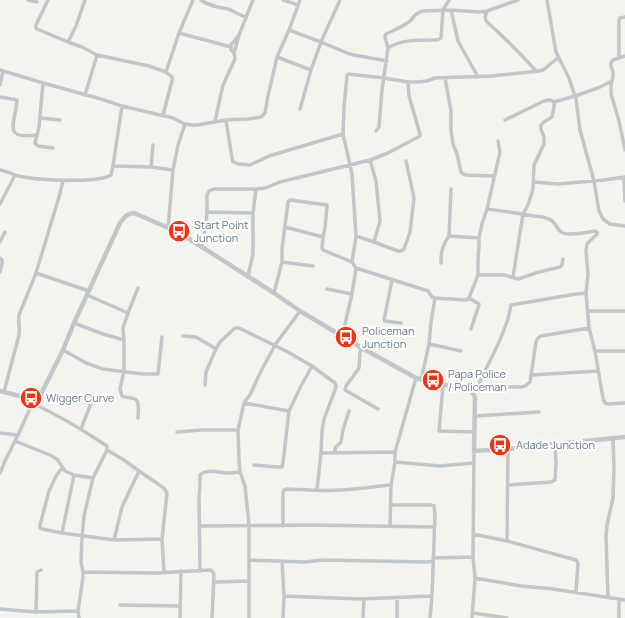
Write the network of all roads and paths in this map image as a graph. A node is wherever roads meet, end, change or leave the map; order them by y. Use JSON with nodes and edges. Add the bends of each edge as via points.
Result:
{"nodes":[{"id":1,"x":28,"y":0,"type":"edge"},
{"id":2,"x":48,"y":0,"type":"edge"},
{"id":3,"x":85,"y":0,"type":"edge"},
{"id":4,"x":193,"y":0,"type":"edge"},
{"id":5,"x":201,"y":0,"type":"edge"},
{"id":6,"x":253,"y":0,"type":"edge"},
{"id":7,"x":282,"y":0,"type":"edge"},
{"id":8,"x":300,"y":0,"type":"edge"},
{"id":9,"x":340,"y":0,"type":"edge"},
{"id":10,"x":450,"y":0,"type":"edge"},
{"id":11,"x":518,"y":0,"type":"edge"},
{"id":12,"x":547,"y":0,"type":"edge"},
{"id":13,"x":37,"y":2,"type":"dead end"},
{"id":14,"x":298,"y":6,"type":"junction"},
{"id":15,"x":443,"y":10,"type":"junction"},
{"id":16,"x":451,"y":10,"type":"junction"},
{"id":17,"x":487,"y":11,"type":"junction"},
{"id":18,"x":625,"y":17,"type":"edge"},
{"id":19,"x":245,"y":18,"type":"junction"},
{"id":20,"x":289,"y":30,"type":"junction"},
{"id":21,"x":179,"y":33,"type":"junction"},
{"id":22,"x":239,"y":35,"type":"junction"},
{"id":23,"x":68,"y":42,"type":"junction"},
{"id":24,"x":321,"y":42,"type":"junction"},
{"id":25,"x":231,"y":47,"type":"junction"},
{"id":26,"x":388,"y":48,"type":"junction"},
{"id":27,"x":234,"y":53,"type":"junction"},
{"id":28,"x":97,"y":54,"type":"junction"},
{"id":29,"x":625,"y":56,"type":"edge"},
{"id":30,"x":277,"y":57,"type":"junction"},
{"id":31,"x":558,"y":58,"type":"junction"},
{"id":32,"x":619,"y":58,"type":"junction"},
{"id":33,"x":387,"y":61,"type":"junction"},
{"id":34,"x":311,"y":70,"type":"junction"},
{"id":35,"x":2,"y":71,"type":"edge"},
{"id":36,"x":536,"y":71,"type":"junction"},
{"id":37,"x":166,"y":72,"type":"junction"},
{"id":38,"x":478,"y":77,"type":"junction"},
{"id":39,"x":384,"y":78,"type":"junction"},
{"id":40,"x":446,"y":78,"type":"junction"},
{"id":41,"x":408,"y":82,"type":"junction"},
{"id":42,"x":612,"y":82,"type":"junction"},
{"id":43,"x":43,"y":83,"type":"junction"},
{"id":44,"x":0,"y":85,"type":"edge"},
{"id":45,"x":85,"y":95,"type":"junction"},
{"id":46,"x":576,"y":96,"type":"junction"},
{"id":47,"x":0,"y":97,"type":"edge"},
{"id":48,"x":554,"y":102,"type":"junction"},
{"id":49,"x":122,"y":106,"type":"junction"},
{"id":50,"x":300,"y":109,"type":"dead end"},
{"id":51,"x":163,"y":115,"type":"junction"},
{"id":52,"x":40,"y":118,"type":"junction"},
{"id":53,"x":60,"y":120,"type":"dead end"},
{"id":54,"x":226,"y":120,"type":"junction"},
{"id":55,"x":505,"y":120,"type":"dead end"},
{"id":56,"x":215,"y":121,"type":"junction"},
{"id":57,"x":185,"y":124,"type":"junction"},
{"id":58,"x":376,"y":131,"type":"dead end"},
{"id":59,"x":343,"y":134,"type":"junction"},
{"id":60,"x":36,"y":135,"type":"junction"},
{"id":61,"x":498,"y":141,"type":"dead end"},
{"id":62,"x":153,"y":145,"type":"dead end"},
{"id":63,"x":53,"y":148,"type":"dead end"},
{"id":64,"x":625,"y":150,"type":"edge"},
{"id":65,"x":370,"y":160,"type":"junction"},
{"id":66,"x":406,"y":161,"type":"dead end"},
{"id":67,"x":350,"y":165,"type":"junction"},
{"id":68,"x":114,"y":166,"type":"junction"},
{"id":69,"x":151,"y":167,"type":"junction"},
{"id":70,"x":0,"y":170,"type":"edge"},
{"id":71,"x":173,"y":170,"type":"junction"},
{"id":72,"x":15,"y":175,"type":"junction"},
{"id":73,"x":494,"y":176,"type":"junction"},
{"id":74,"x":624,"y":177,"type":"edge"},
{"id":75,"x":63,"y":181,"type":"junction"},
{"id":76,"x":594,"y":181,"type":"junction"},
{"id":77,"x":534,"y":182,"type":"junction"},
{"id":78,"x":256,"y":189,"type":"junction"},
{"id":79,"x":451,"y":189,"type":"dead end"},
{"id":80,"x":625,"y":201,"type":"edge"},
{"id":81,"x":0,"y":204,"type":"edge"},
{"id":82,"x":487,"y":209,"type":"junction"},
{"id":83,"x":207,"y":212,"type":"junction"},
{"id":84,"x":253,"y":214,"type":"junction"},
{"id":85,"x":523,"y":214,"type":"junction"},
{"id":86,"x":625,"y":226,"type":"edge"},
{"id":87,"x":285,"y":227,"type":"junction"},
{"id":88,"x":168,"y":228,"type":"junction"},
{"id":89,"x":5,"y":232,"type":"dead end"},
{"id":90,"x":356,"y":236,"type":"junction"},
{"id":91,"x":448,"y":236,"type":"junction"},
{"id":92,"x":323,"y":237,"type":"junction"},
{"id":93,"x":479,"y":238,"type":"junction"},
{"id":94,"x":0,"y":242,"type":"edge"},
{"id":95,"x":374,"y":242,"type":"junction"},
{"id":96,"x":201,"y":246,"type":"junction"},
{"id":97,"x":0,"y":258,"type":"edge"},
{"id":98,"x":563,"y":259,"type":"dead end"},
{"id":99,"x":282,"y":262,"type":"junction"},
{"id":100,"x":352,"y":262,"type":"junction"},
{"id":101,"x":441,"y":263,"type":"dead end"},
{"id":102,"x":313,"y":266,"type":"dead end"},
{"id":103,"x":356,"y":268,"type":"junction"},
{"id":104,"x":0,"y":272,"type":"edge"},
{"id":105,"x":36,"y":273,"type":"junction"},
{"id":106,"x":478,"y":275,"type":"junction"},
{"id":107,"x":248,"y":276,"type":"junction"},
{"id":108,"x":513,"y":276,"type":"junction"},
{"id":109,"x":392,"y":278,"type":"junction"},
{"id":110,"x":138,"y":288,"type":"dead end"},
{"id":111,"x":327,"y":289,"type":"dead end"},
{"id":112,"x":88,"y":293,"type":"junction"},
{"id":113,"x":586,"y":293,"type":"junction"},
{"id":114,"x":274,"y":294,"type":"junction"},
{"id":115,"x":352,"y":294,"type":"junction"},
{"id":116,"x":435,"y":298,"type":"junction"},
{"id":117,"x":469,"y":298,"type":"junction"},
{"id":118,"x":300,"y":311,"type":"junction"},
{"id":119,"x":588,"y":311,"type":"junction"},
{"id":120,"x":625,"y":311,"type":"edge"},
{"id":121,"x":128,"y":313,"type":"junction"},
{"id":122,"x":74,"y":323,"type":"junction"},
{"id":123,"x":401,"y":323,"type":"dead end"},
{"id":124,"x":589,"y":328,"type":"junction"},
{"id":125,"x":471,"y":329,"type":"dead end"},
{"id":126,"x":183,"y":336,"type":"dead end"},
{"id":127,"x":162,"y":337,"type":"dead end"},
{"id":128,"x":342,"y":337,"type":"junction"},
{"id":129,"x":124,"y":340,"type":"junction"},
{"id":130,"x":429,"y":344,"type":"junction"},
{"id":131,"x":275,"y":345,"type":"junction"},
{"id":132,"x":362,"y":348,"type":"junction"},
{"id":133,"x":216,"y":349,"type":"junction"},
{"id":134,"x":63,"y":350,"type":"junction"},
{"id":135,"x":461,"y":351,"type":"dead end"},
{"id":136,"x":595,"y":351,"type":"junction"},
{"id":137,"x":625,"y":351,"type":"edge"},
{"id":138,"x":312,"y":366,"type":"junction"},
{"id":139,"x":124,"y":371,"type":"junction"},
{"id":140,"x":598,"y":371,"type":"junction"},
{"id":141,"x":531,"y":375,"type":"junction"},
{"id":142,"x":419,"y":379,"type":"junction"},
{"id":143,"x":205,"y":385,"type":"dead end"},
{"id":144,"x":443,"y":385,"type":"junction"},
{"id":145,"x":341,"y":387,"type":"junction"},
{"id":146,"x":477,"y":388,"type":"junction"},
{"id":147,"x":2,"y":392,"type":"edge"},
{"id":148,"x":473,"y":393,"type":"junction"},
{"id":149,"x":93,"y":398,"type":"dead end"},
{"id":150,"x":34,"y":402,"type":"junction"},
{"id":151,"x":244,"y":403,"type":"junction"},
{"id":152,"x":625,"y":403,"type":"edge"},
{"id":153,"x":378,"y":409,"type":"dead end"},
{"id":154,"x":288,"y":411,"type":"junction"},
{"id":155,"x":349,"y":411,"type":"dead end"},
{"id":156,"x":539,"y":412,"type":"dead end"},
{"id":157,"x":475,"y":416,"type":"junction"},
{"id":158,"x":138,"y":418,"type":"dead end"},
{"id":159,"x":81,"y":429,"type":"junction"},
{"id":160,"x":238,"y":430,"type":"junction"},
{"id":161,"x":177,"y":432,"type":"dead end"},
{"id":162,"x":474,"y":432,"type":"junction"},
{"id":163,"x":0,"y":433,"type":"edge"},
{"id":164,"x":18,"y":435,"type":"junction"},
{"id":165,"x":625,"y":437,"type":"edge"},
{"id":166,"x":613,"y":438,"type":"junction"},
{"id":167,"x":15,"y":441,"type":"junction"},
{"id":168,"x":555,"y":445,"type":"junction"},
{"id":169,"x":508,"y":449,"type":"junction"},
{"id":170,"x":107,"y":450,"type":"junction"},
{"id":171,"x":474,"y":451,"type":"junction"},
{"id":172,"x":395,"y":452,"type":"junction"},
{"id":173,"x":322,"y":453,"type":"junction"},
{"id":174,"x":335,"y":453,"type":"junction"},
{"id":175,"x":395,"y":462,"type":"junction"},
{"id":176,"x":473,"y":463,"type":"junction"},
{"id":177,"x":254,"y":465,"type":"dead end"},
{"id":178,"x":62,"y":468,"type":"junction"},
{"id":179,"x":139,"y":471,"type":"junction"},
{"id":180,"x":240,"y":472,"type":"junction"},
{"id":181,"x":0,"y":473,"type":"edge"},
{"id":182,"x":74,"y":475,"type":"junction"},
{"id":183,"x":93,"y":478,"type":"junction"},
{"id":184,"x":391,"y":485,"type":"junction"},
{"id":185,"x":508,"y":485,"type":"junction"},
{"id":186,"x":317,"y":490,"type":"junction"},
{"id":187,"x":391,"y":505,"type":"junction"},
{"id":188,"x":248,"y":525,"type":"junction"},
{"id":189,"x":200,"y":526,"type":"junction"},
{"id":190,"x":283,"y":526,"type":"junction"},
{"id":191,"x":390,"y":526,"type":"junction"},
{"id":192,"x":434,"y":527,"type":"junction"},
{"id":193,"x":62,"y":533,"type":"junction"},
{"id":194,"x":473,"y":534,"type":"junction"},
{"id":195,"x":82,"y":535,"type":"junction"},
{"id":196,"x":162,"y":539,"type":"junction"},
{"id":197,"x":114,"y":540,"type":"junction"},
{"id":198,"x":507,"y":541,"type":"junction"},
{"id":199,"x":473,"y":557,"type":"junction"},
{"id":200,"x":433,"y":559,"type":"junction"},
{"id":201,"x":249,"y":560,"type":"junction"},
{"id":202,"x":282,"y":562,"type":"junction"},
{"id":203,"x":41,"y":570,"type":"dead end"},
{"id":204,"x":181,"y":571,"type":"junction"},
{"id":205,"x":200,"y":571,"type":"junction"},
{"id":206,"x":83,"y":572,"type":"junction"},
{"id":207,"x":164,"y":572,"type":"junction"},
{"id":208,"x":475,"y":578,"type":"junction"},
{"id":209,"x":249,"y":581,"type":"junction"},
{"id":210,"x":214,"y":582,"type":"junction"},
{"id":211,"x":576,"y":592,"type":"junction"},
{"id":212,"x":284,"y":596,"type":"junction"},
{"id":213,"x":432,"y":596,"type":"junction"},
{"id":214,"x":608,"y":596,"type":"junction"},
{"id":215,"x":397,"y":598,"type":"junction"},
{"id":216,"x":364,"y":599,"type":"junction"},
{"id":217,"x":619,"y":599,"type":"junction"},
{"id":218,"x":625,"y":600,"type":"edge"},
{"id":219,"x":120,"y":605,"type":"dead end"},
{"id":220,"x":180,"y":606,"type":"junction"},
{"id":221,"x":0,"y":609,"type":"edge"},
{"id":222,"x":78,"y":611,"type":"junction"},
{"id":223,"x":36,"y":612,"type":"junction"},
{"id":224,"x":473,"y":612,"type":"junction"},
{"id":225,"x":79,"y":618,"type":"edge"},
{"id":226,"x":180,"y":618,"type":"edge"},
{"id":227,"x":212,"y":618,"type":"edge"},
{"id":228,"x":249,"y":618,"type":"edge"},
{"id":229,"x":283,"y":618,"type":"edge"},
{"id":230,"x":363,"y":618,"type":"edge"},
{"id":231,"x":397,"y":618,"type":"edge"},
{"id":232,"x":430,"y":618,"type":"edge"},
{"id":233,"x":472,"y":618,"type":"edge"},
{"id":234,"x":507,"y":618,"type":"edge"},
{"id":235,"x":619,"y":618,"type":"edge"}],
"edges":[{"from":1,"to":13,"type":"street"},
{"from":2,"to":23,"type":"street","via":[[36,28]]},
{"from":3,"to":23,"type":"street"},
{"from":4,"to":21,"type":"street"},
{"from":5,"to":19,"type":"street"},
{"from":6,"to":19,"type":"street"},
{"from":7,"to":14,"type":"street"},
{"from":8,"to":14,"type":"street"},
{"from":9,"to":24,"type":"street"},
{"from":10,"to":15,"type":"street"},
{"from":11,"to":17,"type":"street"},
{"from":12,"to":31,"type":"street"},
{"from":14,"to":20,"type":"street"},
{"from":15,"to":16,"type":"street"},
{"from":15,"to":26,"type":"street","via":[[416,13],[409,22],[386,34]]},
{"from":15,"to":26,"type":"street","via":[[441,38],[397,44]]},
{"from":16,"to":17,"type":"street"},
{"from":16,"to":38,"type":"street","via":[[458,41]]},
{"from":17,"to":36,"type":"street","via":[[485,17],[488,23],[506,38]]},
{"from":18,"to":32,"type":"street","via":[[619,20]]},
{"from":19,"to":22,"type":"street"},
{"from":20,"to":24,"type":"street"},
{"from":20,"to":30,"type":"street"},
{"from":21,"to":25,"type":"street"},
{"from":21,"to":37,"type":"street"},
{"from":22,"to":25,"type":"street"},
{"from":22,"to":27,"type":"street"},
{"from":23,"to":28,"type":"street"},
{"from":24,"to":33,"type":"street","via":[[354,55]]},
{"from":24,"to":34,"type":"street"},
{"from":25,"to":27,"type":"street"},
{"from":26,"to":33,"type":"street"},
{"from":27,"to":56,"type":"street","via":[[234,62],[223,85]]},
{"from":28,"to":37,"type":"street"},
{"from":28,"to":45,"type":"street"},
{"from":29,"to":32,"type":"street"},
{"from":30,"to":34,"type":"street"},
{"from":30,"to":54,"type":"street","via":[[265,113],[261,117]]},
{"from":31,"to":36,"type":"street","via":[[543,70]]},
{"from":31,"to":46,"type":"street"},
{"from":32,"to":42,"type":"street","via":[[611,63]]},
{"from":33,"to":39,"type":"street"},
{"from":34,"to":50,"type":"street"},
{"from":35,"to":43,"type":"street"},
{"from":35,"to":44,"type":"street"},
{"from":36,"to":38,"type":"street"},
{"from":37,"to":51,"type":"street","via":[[172,80]]},
{"from":38,"to":40,"type":"street"},
{"from":39,"to":41,"type":"street"},
{"from":39,"to":58,"type":"street","via":[[379,127]]},
{"from":39,"to":59,"type":"street","via":[[348,74]]},
{"from":40,"to":41,"type":"street"},
{"from":40,"to":73,"type":"street","via":[[453,144],[461,172],[467,175]]},
{"from":41,"to":65,"type":"street","via":[[409,96],[420,135],[388,154]]},
{"from":42,"to":46,"type":"street"},
{"from":42,"to":64,"type":"street","via":[[611,94]]},
{"from":43,"to":45,"type":"street"},
{"from":43,"to":52,"type":"street"},
{"from":45,"to":49,"type":"street"},
{"from":46,"to":48,"type":"street"},
{"from":46,"to":76,"type":"street","via":[[582,139]]},
{"from":47,"to":60,"type":"street","via":[[17,100],[12,122],[15,133],[20,136]]},
{"from":48,"to":55,"type":"street","via":[[544,101]]},
{"from":48,"to":77,"type":"street","via":[[552,117],[541,125],[544,144],[534,165]]},
{"from":49,"to":51,"type":"street"},
{"from":49,"to":68,"type":"street"},
{"from":51,"to":57,"type":"street"},
{"from":52,"to":53,"type":"street"},
{"from":52,"to":60,"type":"street"},
{"from":54,"to":56,"type":"street"},
{"from":54,"to":59,"type":"street","via":[[233,162],[238,164],[250,165],[269,156]]},
{"from":56,"to":57,"type":"street","via":[[197,125]]},
{"from":57,"to":71,"type":"street"},
{"from":59,"to":67,"type":"street"},
{"from":60,"to":63,"type":"street","via":[[37,145]]},
{"from":61,"to":73,"type":"street","via":[[500,152]]},
{"from":62,"to":69,"type":"street"},
{"from":65,"to":67,"type":"street"},
{"from":65,"to":95,"type":"street","via":[[376,180],[380,221]]},
{"from":66,"to":95,"type":"street","via":[[414,198],[410,232],[404,249],[398,251]]},
{"from":67,"to":78,"type":"street"},
{"from":67,"to":90,"type":"street"},
{"from":68,"to":69,"type":"street"},
{"from":68,"to":75,"type":"street","via":[[108,177]]},
{"from":69,"to":71,"type":"street"},
{"from":70,"to":72,"type":"street"},
{"from":71,"to":88,"type":"street"},
{"from":72,"to":75,"type":"street"},
{"from":72,"to":81,"type":"street"},
{"from":73,"to":82,"type":"street"},
{"from":74,"to":76,"type":"street"},
{"from":74,"to":80,"type":"street"},
{"from":75,"to":105,"type":"street"},
{"from":76,"to":77,"type":"street","via":[[558,184]]},
{"from":76,"to":86,"type":"street","via":[[602,219],[610,224]]},
{"from":77,"to":85,"type":"street"},
{"from":78,"to":83,"type":"street","via":[[209,191]]},
{"from":78,"to":84,"type":"street"},
{"from":79,"to":91,"type":"street"},
{"from":82,"to":85,"type":"street"},
{"from":82,"to":93,"type":"street"},
{"from":83,"to":84,"type":"street"},
{"from":83,"to":96,"type":"street"},
{"from":84,"to":107,"type":"street","via":[[253,254]]},
{"from":85,"to":108,"type":"street"},
{"from":85,"to":113,"type":"street","via":[[551,219],[565,234],[597,232],[587,244]]},
{"from":87,"to":92,"type":"street"},
{"from":87,"to":92,"type":"street","via":[[289,200],[324,204],[327,207]]},
{"from":87,"to":99,"type":"street"},
{"from":88,"to":96,"type":"street"},
{"from":88,"to":112,"type":"street","via":[[134,213],[126,216],[117,229]]},
{"from":89,"to":94,"type":"street"},
{"from":90,"to":95,"type":"street"},
{"from":90,"to":100,"type":"street"},
{"from":91,"to":93,"type":"street"},
{"from":91,"to":101,"type":"street","via":[[441,253]]},
{"from":92,"to":100,"type":"street","via":[[323,250]]},
{"from":93,"to":106,"type":"street"},
{"from":96,"to":107,"type":"street"},
{"from":97,"to":104,"type":"street"},
{"from":98,"to":108,"type":"street","via":[[560,267],[518,278]]},
{"from":99,"to":102,"type":"street"},
{"from":99,"to":114,"type":"street"},
{"from":100,"to":103,"type":"street"},
{"from":103,"to":109,"type":"street"},
{"from":103,"to":115,"type":"street"},
{"from":105,"to":112,"type":"street"},
{"from":105,"to":147,"type":"street","via":[[18,318],[19,335]]},
{"from":106,"to":108,"type":"street"},
{"from":106,"to":117,"type":"street"},
{"from":107,"to":114,"type":"street"},
{"from":109,"to":116,"type":"street","via":[[428,291]]},
{"from":109,"to":123,"type":"street","via":[[384,320]]},
{"from":110,"to":121,"type":"street"},
{"from":111,"to":115,"type":"street"},
{"from":112,"to":121,"type":"street"},
{"from":112,"to":122,"type":"street"},
{"from":113,"to":119,"type":"street"},
{"from":113,"to":146,"type":"street","via":[[511,305],[500,340]]},
{"from":114,"to":118,"type":"street"},
{"from":115,"to":128,"type":"street"},
{"from":116,"to":117,"type":"street"},
{"from":116,"to":130,"type":"street"},
{"from":117,"to":125,"type":"street","via":[[480,305]]},
{"from":118,"to":128,"type":"street"},
{"from":118,"to":131,"type":"street"},
{"from":119,"to":120,"type":"street"},
{"from":119,"to":124,"type":"street"},
{"from":121,"to":129,"type":"street","via":[[123,331]]},
{"from":122,"to":129,"type":"street"},
{"from":122,"to":134,"type":"street"},
{"from":124,"to":136,"type":"street"},
{"from":124,"to":141,"type":"street","via":[[540,336],[536,342]]},
{"from":126,"to":133,"type":"street","via":[[196,337]]},
{"from":127,"to":139,"type":"street","via":[[158,374]]},
{"from":128,"to":132,"type":"street"},
{"from":129,"to":139,"type":"street"},
{"from":130,"to":135,"type":"street"},
{"from":130,"to":142,"type":"street"},
{"from":131,"to":133,"type":"street","via":[[235,328]]},
{"from":131,"to":138,"type":"street"},
{"from":131,"to":151,"type":"street"},
{"from":132,"to":142,"type":"street"},
{"from":132,"to":145,"type":"street","via":[[359,368]]},
{"from":133,"to":143,"type":"street","via":[[206,372]]},
{"from":134,"to":139,"type":"street","via":[[103,369]]},
{"from":134,"to":150,"type":"street","via":[[41,394]]},
{"from":136,"to":137,"type":"street"},
{"from":136,"to":140,"type":"street"},
{"from":138,"to":145,"type":"street"},
{"from":138,"to":154,"type":"street"},
{"from":139,"to":158,"type":"street","via":[[121,393],[122,396],[137,401]]},
{"from":140,"to":141,"type":"street"},
{"from":140,"to":152,"type":"street","via":[[605,403]]},
{"from":141,"to":146,"type":"street","via":[[530,382],[521,387]]},
{"from":142,"to":144,"type":"street"},
{"from":142,"to":172,"type":"street"},
{"from":144,"to":148,"type":"street","via":[[468,389]]},
{"from":144,"to":162,"type":"street","via":[[439,431]]},
{"from":145,"to":153,"type":"street"},
{"from":145,"to":173,"type":"street","via":[[324,420]]},
{"from":146,"to":148,"type":"street"},
{"from":147,"to":150,"type":"street"},
{"from":148,"to":157,"type":"street"},
{"from":149,"to":159,"type":"street"},
{"from":150,"to":159,"type":"street"},
{"from":150,"to":164,"type":"street"},
{"from":151,"to":154,"type":"street"},
{"from":151,"to":160,"type":"street"},
{"from":154,"to":177,"type":"street","via":[[282,467]]},
{"from":155,"to":174,"type":"street","via":[[342,430],[342,440],[334,448]]},
{"from":156,"to":157,"type":"street"},
{"from":157,"to":162,"type":"street"},
{"from":159,"to":170,"type":"street","via":[[107,446]]},
{"from":160,"to":161,"type":"street"},
{"from":160,"to":180,"type":"street"},
{"from":162,"to":171,"type":"street"},
{"from":163,"to":164,"type":"street"},
{"from":164,"to":167,"type":"street"},
{"from":165,"to":166,"type":"street"},
{"from":166,"to":168,"type":"street"},
{"from":166,"to":214,"type":"street","via":[[614,494],[606,530]]},
{"from":167,"to":178,"type":"street","via":[[57,459]]},
{"from":167,"to":181,"type":"street"},
{"from":168,"to":169,"type":"street"},
{"from":168,"to":185,"type":"street","via":[[554,481]]},
{"from":169,"to":171,"type":"street"},
{"from":169,"to":185,"type":"street"},
{"from":170,"to":179,"type":"street"},
{"from":170,"to":183,"type":"street"},
{"from":171,"to":176,"type":"street"},
{"from":172,"to":174,"type":"street"},
{"from":172,"to":175,"type":"street"},
{"from":173,"to":174,"type":"street"},
{"from":173,"to":186,"type":"street"},
{"from":175,"to":176,"type":"street","via":[[440,466]]},
{"from":175,"to":184,"type":"street"},
{"from":176,"to":194,"type":"street"},
{"from":178,"to":182,"type":"street"},
{"from":178,"to":193,"type":"street","via":[[49,491],[40,528]]},
{"from":179,"to":196,"type":"street","via":[[164,488],[167,493]]},
{"from":179,"to":197,"type":"street","via":[[122,507]]},
{"from":180,"to":188,"type":"street","via":[[245,486]]},
{"from":180,"to":189,"type":"street","via":[[209,471],[200,475]]},
{"from":182,"to":183,"type":"street"},
{"from":182,"to":193,"type":"street"},
{"from":183,"to":195,"type":"street"},
{"from":184,"to":186,"type":"street"},
{"from":184,"to":187,"type":"street"},
{"from":185,"to":198,"type":"street"},
{"from":186,"to":190,"type":"street","via":[[284,490]]},
{"from":187,"to":191,"type":"street"},
{"from":187,"to":192,"type":"street","via":[[434,506]]},
{"from":188,"to":189,"type":"street"},
{"from":188,"to":190,"type":"street"},
{"from":188,"to":201,"type":"street"},
{"from":189,"to":205,"type":"street"},
{"from":190,"to":191,"type":"street"},
{"from":191,"to":192,"type":"street"},
{"from":192,"to":200,"type":"street"},
{"from":193,"to":195,"type":"street"},
{"from":194,"to":198,"type":"street"},
{"from":194,"to":199,"type":"street"},
{"from":195,"to":197,"type":"street"},
{"from":195,"to":206,"type":"street"},
{"from":196,"to":197,"type":"street"},
{"from":196,"to":207,"type":"street"},
{"from":198,"to":211,"type":"street","via":[[576,560]]},
{"from":199,"to":200,"type":"street"},
{"from":199,"to":208,"type":"street"},
{"from":200,"to":202,"type":"street","via":[[428,562]]},
{"from":200,"to":213,"type":"street"},
{"from":201,"to":202,"type":"street"},
{"from":201,"to":209,"type":"street"},
{"from":202,"to":212,"type":"street"},
{"from":203,"to":223,"type":"street","via":[[36,572]]},
{"from":204,"to":205,"type":"street"},
{"from":204,"to":207,"type":"street"},
{"from":204,"to":220,"type":"street"},
{"from":205,"to":210,"type":"street","via":[[213,572]]},
{"from":206,"to":207,"type":"street"},
{"from":206,"to":222,"type":"street"},
{"from":208,"to":211,"type":"street"},
{"from":208,"to":224,"type":"street"},
{"from":209,"to":210,"type":"street"},
{"from":209,"to":228,"type":"street"},
{"from":210,"to":227,"type":"street"},
{"from":211,"to":214,"type":"street"},
{"from":212,"to":216,"type":"street"},
{"from":212,"to":229,"type":"street"},
{"from":213,"to":215,"type":"street"},
{"from":213,"to":232,"type":"street"},
{"from":214,"to":217,"type":"street"},
{"from":215,"to":216,"type":"street"},
{"from":215,"to":231,"type":"street"},
{"from":216,"to":230,"type":"street"},
{"from":217,"to":218,"type":"street"},
{"from":217,"to":235,"type":"street"},
{"from":219,"to":220,"type":"street"},
{"from":220,"to":226,"type":"street"},
{"from":221,"to":223,"type":"street"},
{"from":222,"to":223,"type":"street"},
{"from":222,"to":225,"type":"street"},
{"from":224,"to":233,"type":"street"},
{"from":224,"to":234,"type":"street"}]}
